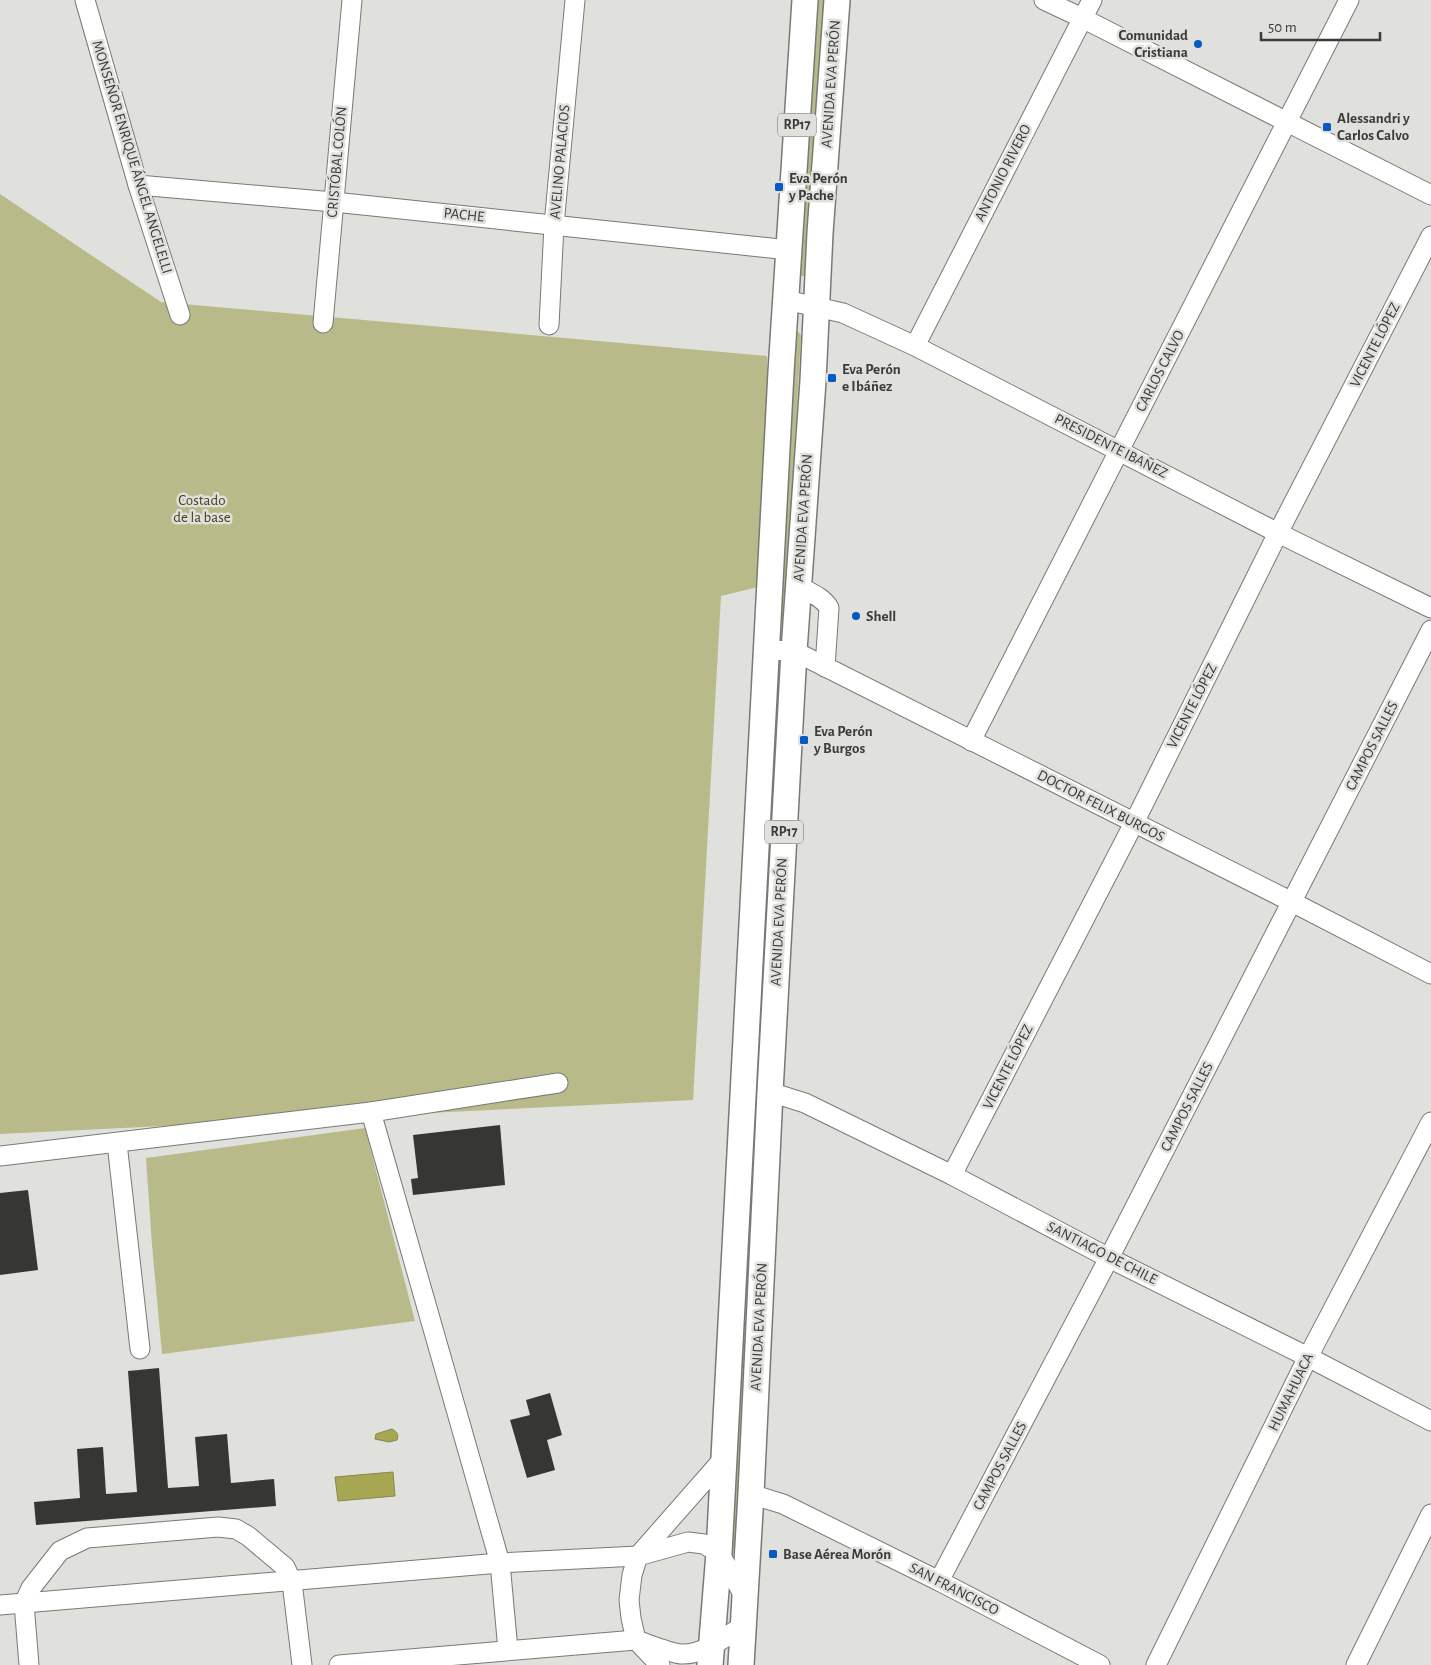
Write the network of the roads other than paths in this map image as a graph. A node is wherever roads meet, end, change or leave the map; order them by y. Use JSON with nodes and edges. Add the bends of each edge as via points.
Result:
{"nodes":[{"id":1,"x":85,"y":0,"type":"edge"},
{"id":2,"x":352,"y":0,"type":"edge"},
{"id":3,"x":575,"y":0,"type":"edge"},
{"id":4,"x":805,"y":0,"type":"edge"},
{"id":5,"x":837,"y":0,"type":"edge"},
{"id":6,"x":1044,"y":0,"type":"edge"},
{"id":7,"x":1092,"y":0,"type":"edge"},
{"id":8,"x":1349,"y":0,"type":"edge"},
{"id":9,"x":1082,"y":18,"type":"junction"},
{"id":10,"x":1287,"y":123,"type":"junction"},
{"id":11,"x":138,"y":185,"type":"junction"},
{"id":12,"x":1431,"y":195,"type":"edge"},
{"id":13,"x":334,"y":202,"type":"junction"},
{"id":14,"x":554,"y":225,"type":"junction"},
{"id":15,"x":1431,"y":236,"type":"edge"},
{"id":16,"x":789,"y":250,"type":"junction"},
{"id":17,"x":786,"y":300,"type":"junction"},
{"id":18,"x":817,"y":307,"type":"junction"},
{"id":19,"x":180,"y":314,"type":"dead end"},
{"id":20,"x":323,"y":323,"type":"dead end"},
{"id":21,"x":549,"y":325,"type":"dead end"},
{"id":22,"x":915,"y":346,"type":"junction"},
{"id":23,"x":1119,"y":450,"type":"junction"},
{"id":24,"x":1278,"y":533,"type":"junction"},
{"id":25,"x":798,"y":586,"type":"junction"},
{"id":26,"x":1431,"y":608,"type":"edge"},
{"id":27,"x":1431,"y":630,"type":"edge"},
{"id":28,"x":767,"y":650,"type":"junction"},
{"id":29,"x":794,"y":651,"type":"junction"},
{"id":30,"x":825,"y":667,"type":"junction"},
{"id":31,"x":971,"y":741,"type":"junction"},
{"id":32,"x":1134,"y":823,"type":"junction"},
{"id":33,"x":1292,"y":902,"type":"junction"},
{"id":34,"x":1431,"y":974,"type":"edge"},
{"id":35,"x":558,"y":1083,"type":"dead end"},
{"id":36,"x":770,"y":1092,"type":"junction"},
{"id":37,"x":371,"y":1112,"type":"junction"},
{"id":38,"x":1431,"y":1122,"type":"edge"},
{"id":39,"x":117,"y":1143,"type":"junction"},
{"id":40,"x":0,"y":1156,"type":"edge"},
{"id":41,"x":952,"y":1175,"type":"junction"},
{"id":42,"x":1110,"y":1258,"type":"junction"},
{"id":43,"x":140,"y":1349,"type":"dead end"},
{"id":44,"x":1308,"y":1357,"type":"junction"},
{"id":45,"x":1431,"y":1421,"type":"edge"},
{"id":46,"x":725,"y":1457,"type":"junction"},
{"id":47,"x":751,"y":1494,"type":"junction"},
{"id":48,"x":1431,"y":1514,"type":"edge"},
{"id":49,"x":719,"y":1553,"type":"junction"},
{"id":50,"x":638,"y":1556,"type":"junction"},
{"id":51,"x":500,"y":1563,"type":"junction"},
{"id":52,"x":939,"y":1581,"type":"junction"},
{"id":53,"x":292,"y":1582,"type":"junction"},
{"id":54,"x":745,"y":1597,"type":"junction"},
{"id":55,"x":24,"y":1603,"type":"junction"},
{"id":56,"x":0,"y":1605,"type":"edge"},
{"id":57,"x":744,"y":1625,"type":"junction"},
{"id":58,"x":636,"y":1640,"type":"junction"},
{"id":59,"x":508,"y":1650,"type":"junction"},
{"id":60,"x":711,"y":1655,"type":"edge"},
{"id":61,"x":29,"y":1665,"type":"edge"},
{"id":62,"x":302,"y":1665,"type":"edge"},
{"id":63,"x":339,"y":1665,"type":"edge"},
{"id":64,"x":660,"y":1665,"type":"edge"},
{"id":65,"x":741,"y":1665,"type":"edge"},
{"id":66,"x":1100,"y":1665,"type":"edge"},
{"id":67,"x":1156,"y":1665,"type":"edge"},
{"id":68,"x":1356,"y":1665,"type":"edge"}],
"edges":[{"from":1,"to":11,"type":"street","name":"MONSEÑOR ENRIQUE ÁNGEL ANGELELLI"},
{"from":2,"to":13,"type":"street","name":"CRISTÓBAL COLÓN"},
{"from":3,"to":14,"type":"street","name":"AVELINO PALACIOS"},
{"from":4,"to":16,"type":"main road","name":"AVENIDA EVA PERÓN","number":"RP17"},
{"from":5,"to":18,"type":"main road","name":"AVENIDA EVA PERÓN","number":"RP17"},
{"from":6,"to":9,"type":"street"},
{"from":7,"to":9,"type":"street","name":"ANTONIO RIVERO"},
{"from":8,"to":10,"type":"street","name":"CARLOS CALVO"},
{"from":9,"to":10,"type":"street"},
{"from":9,"to":22,"type":"street","name":"ANTONIO RIVERO"},
{"from":10,"to":12,"type":"street"},
{"from":10,"to":23,"type":"street","name":"CARLOS CALVO"},
{"from":11,"to":13,"type":"street","name":"PACHE"},
{"from":11,"to":19,"type":"street","name":"MONSEÑOR ENRIQUE ÁNGEL ANGELELLI"},
{"from":13,"to":14,"type":"street","name":"PACHE"},
{"from":13,"to":20,"type":"street","name":"CRISTÓBAL COLÓN"},
{"from":14,"to":16,"type":"street","name":"PACHE"},
{"from":14,"to":21,"type":"street","name":"AVELINO PALACIOS"},
{"from":15,"to":24,"type":"street","name":"VICENTE LÓPEZ"},
{"from":16,"to":17,"type":"main road","name":"AVENIDA EVA PERÓN","number":"RP17"},
{"from":17,"to":18,"type":"street","name":"PRESIDENTE IBAÑEZ"},
{"from":17,"to":28,"type":"main road","name":"AVENIDA EVA PERÓN","number":"RP17"},
{"from":18,"to":22,"type":"street","name":"PRESIDENTE IBAÑEZ","via":[[843,314]]},
{"from":18,"to":25,"type":"main road","name":"AVENIDA EVA PERÓN","number":"RP17"},
{"from":22,"to":23,"type":"street","name":"PRESIDENTE IBAÑEZ"},
{"from":23,"to":24,"type":"street","name":"PRESIDENTE IBAÑEZ"},
{"from":23,"to":31,"type":"street","name":"CARLOS CALVO"},
{"from":24,"to":26,"type":"street","name":"PRESIDENTE IBAÑEZ"},
{"from":24,"to":32,"type":"street","name":"VICENTE LÓPEZ"},
{"from":25,"to":29,"type":"main road","name":"AVENIDA EVA PERÓN","number":"RP17"},
{"from":25,"to":30,"type":"street","via":[[826,602],[829,608]]},
{"from":27,"to":33,"type":"street","name":"CAMPOS SALLES"},
{"from":28,"to":29,"type":"street","name":"DOCTOR FELIX BURGOS"},
{"from":28,"to":46,"type":"main road","name":"AVENIDA EVA PERÓN","number":"RP17"},
{"from":29,"to":30,"type":"street","name":"DOCTOR FELIX BURGOS"},
{"from":29,"to":36,"type":"main road","name":"AVENIDA EVA PERÓN","number":"RP17"},
{"from":30,"to":31,"type":"street","name":"DOCTOR FELIX BURGOS"},
{"from":31,"to":32,"type":"street","name":"DOCTOR FELIX BURGOS"},
{"from":32,"to":33,"type":"street","name":"DOCTOR FELIX BURGOS"},
{"from":32,"to":41,"type":"street","name":"VICENTE LÓPEZ"},
{"from":33,"to":34,"type":"street","name":"DOCTOR FELIX BURGOS"},
{"from":33,"to":42,"type":"street","name":"CAMPOS SALLES"},
{"from":35,"to":37,"type":"street"},
{"from":36,"to":41,"type":"street","name":"SANTIAGO DE CHILE","via":[[805,1103]]},
{"from":36,"to":47,"type":"main road","name":"AVENIDA EVA PERÓN","number":"RP17"},
{"from":37,"to":39,"type":"street"},
{"from":37,"to":51,"type":"street"},
{"from":38,"to":44,"type":"street","name":"HUMAHUACA"},
{"from":39,"to":40,"type":"street"},
{"from":39,"to":43,"type":"street"},
{"from":41,"to":42,"type":"street","name":"SANTIAGO DE CHILE"},
{"from":42,"to":44,"type":"street","name":"SANTIAGO DE CHILE"},
{"from":42,"to":52,"type":"street","name":"CAMPOS SALLES"},
{"from":44,"to":45,"type":"street","name":"SANTIAGO DE CHILE"},
{"from":44,"to":67,"type":"street","name":"HUMAHUACA"},
{"from":46,"to":49,"type":"main road","name":"AVENIDA EVA PERÓN","number":"RP17"},
{"from":46,"to":50,"type":"street"},
{"from":47,"to":52,"type":"street","name":"SAN FRANCISCO","via":[[783,1504]]},
{"from":47,"to":54,"type":"main road","name":"AVENIDA EVA PERÓN","number":"RP17"},
{"from":48,"to":68,"type":"street"},
{"from":49,"to":50,"type":"street","via":[[704,1544],[688,1542]]},
{"from":49,"to":54,"type":"street"},
{"from":49,"to":60,"type":"main road","name":"AVENIDA EVA PERÓN","number":"RP17"},
{"from":50,"to":51,"type":"street"},
{"from":50,"to":58,"type":"street","via":[[628,1600]]},
{"from":51,"to":53,"type":"street"},
{"from":51,"to":59,"type":"street"},
{"from":52,"to":66,"type":"street","name":"SAN FRANCISCO"},
{"from":53,"to":55,"type":"street"},
{"from":53,"to":55,"type":"street","via":[[285,1567],[236,1529],[190,1529],[87,1538],[71,1544],[60,1551],[31,1588]]},
{"from":53,"to":62,"type":"street"},
{"from":54,"to":57,"type":"main road","name":"AVENIDA EVA PERÓN","number":"RP17"},
{"from":55,"to":56,"type":"street"},
{"from":55,"to":61,"type":"street"},
{"from":57,"to":60,"type":"street"},
{"from":57,"to":65,"type":"main road","name":"AVENIDA EVA PERÓN","number":"RP17"},
{"from":58,"to":59,"type":"street"},
{"from":58,"to":60,"type":"street","via":[[680,1654],[697,1652]]},
{"from":58,"to":64,"type":"street"},
{"from":59,"to":63,"type":"street"}]}
